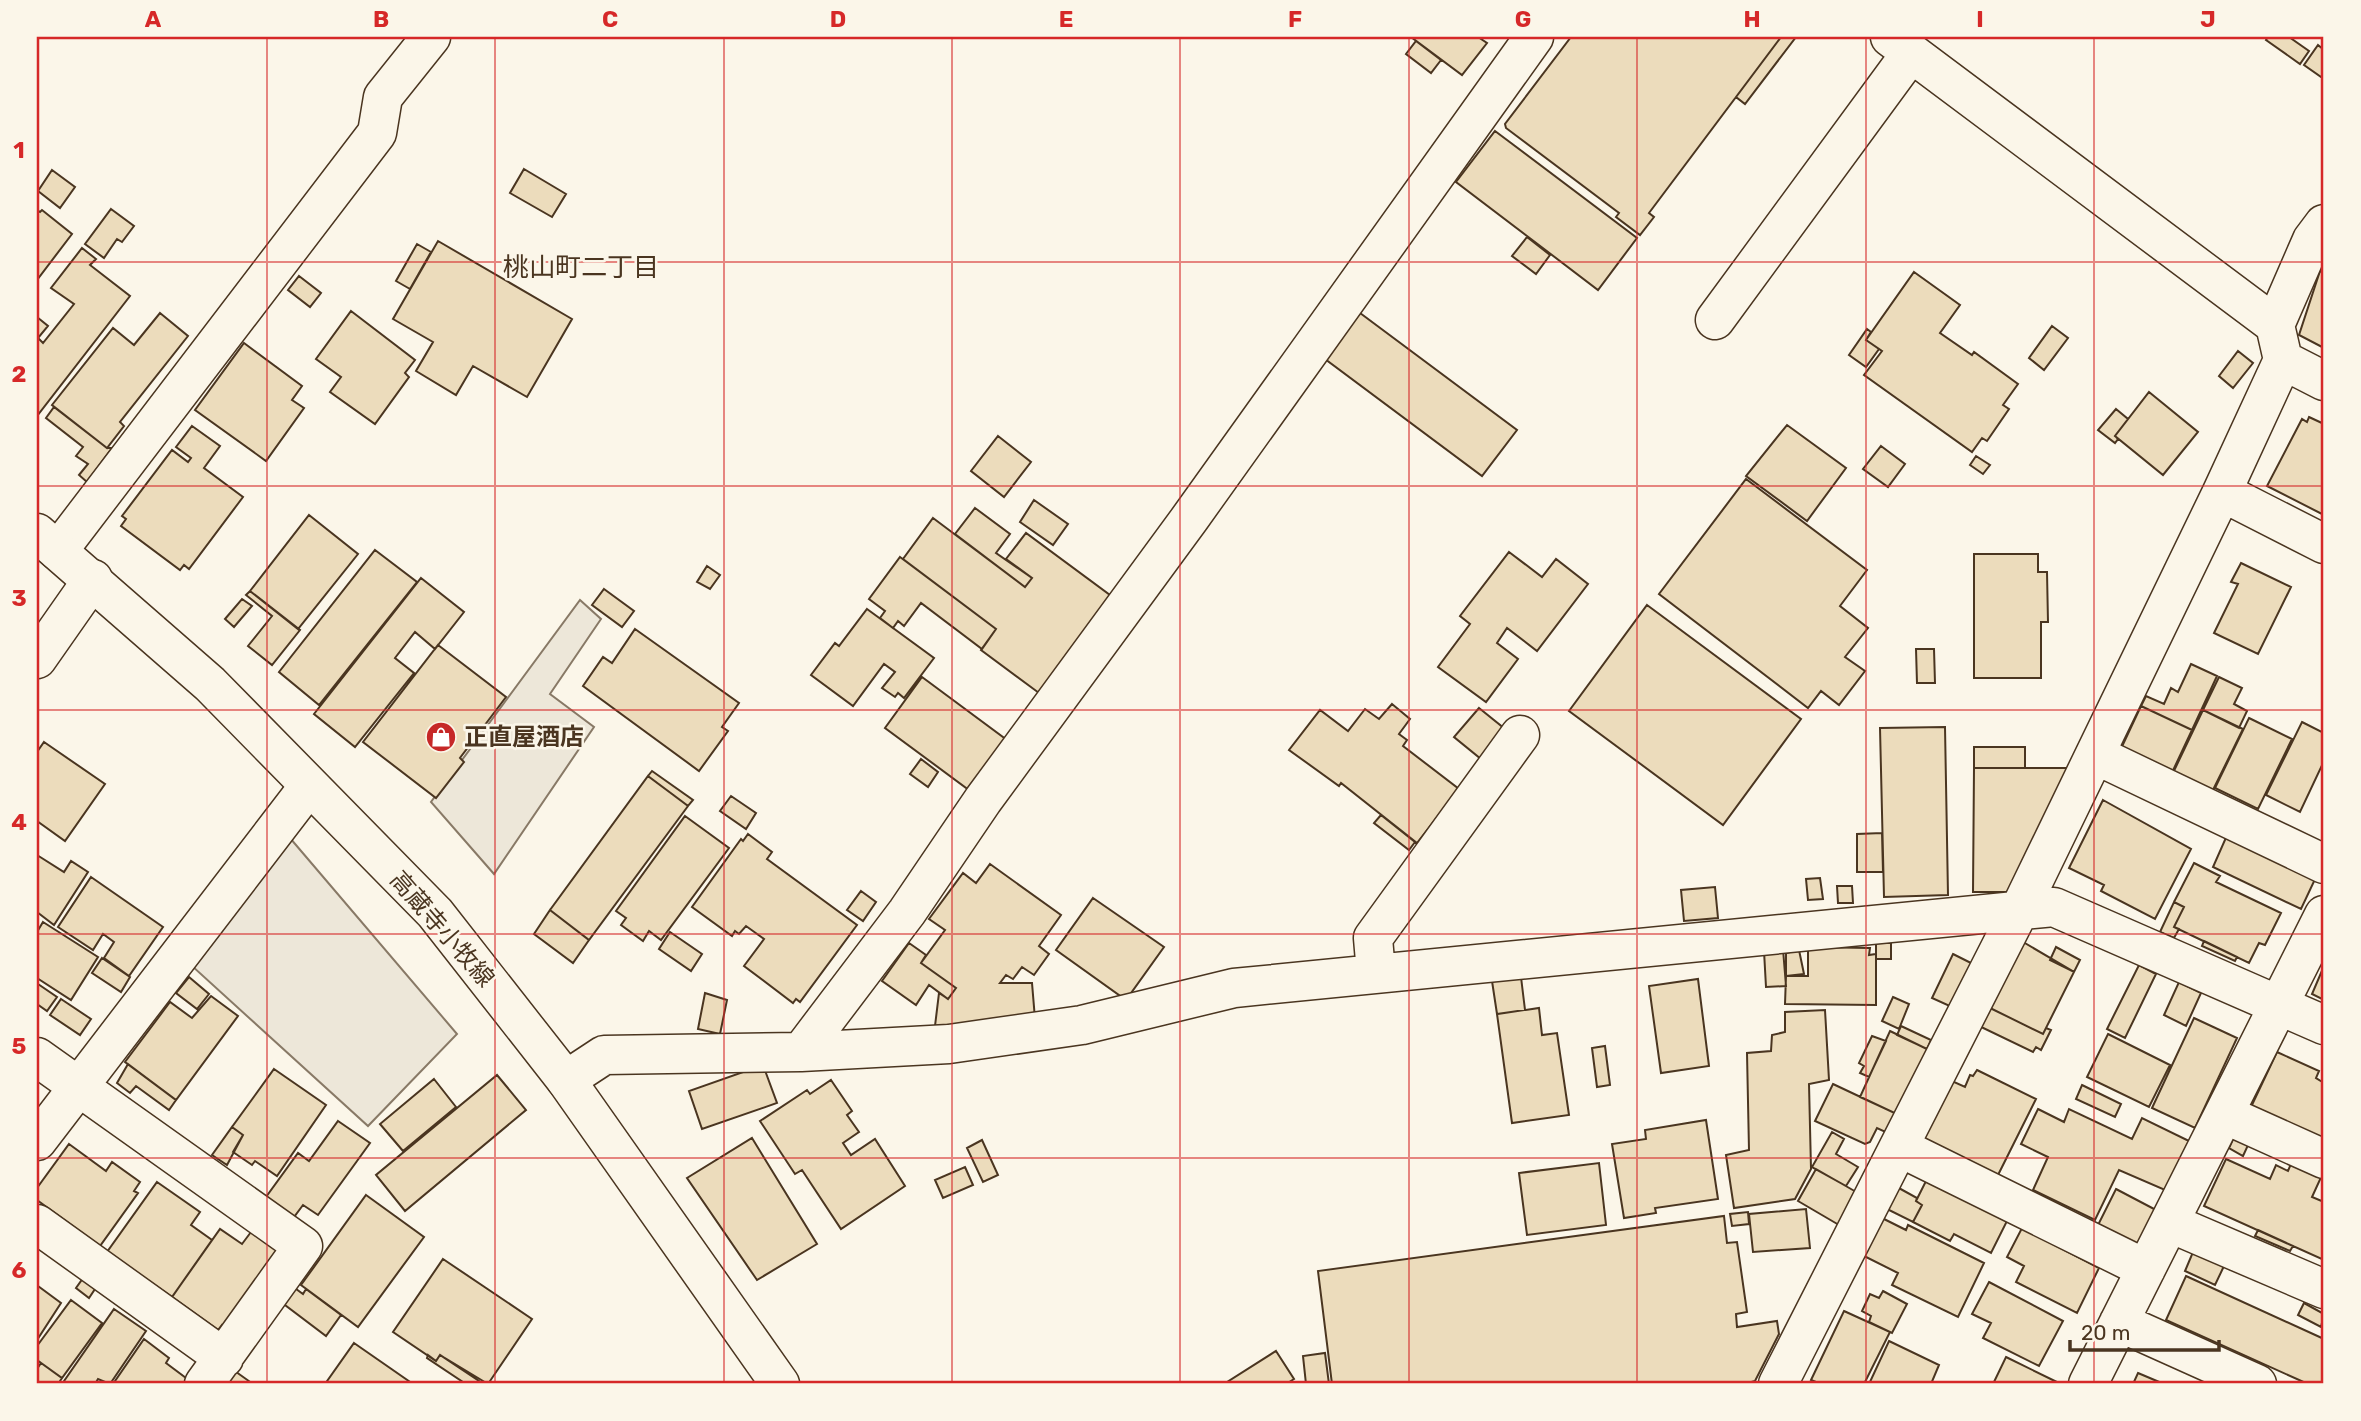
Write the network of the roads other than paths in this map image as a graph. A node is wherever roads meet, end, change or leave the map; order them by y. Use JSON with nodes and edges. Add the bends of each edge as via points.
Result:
{"nodes":[{"id":1,"x":431,"y":37,"type":"edge"},
{"id":2,"x":1534,"y":37,"type":"edge"},
{"id":3,"x":1901,"y":45,"type":"edge"},
{"id":4,"x":2324,"y":224,"type":"edge"},
{"id":5,"x":1715,"y":320,"type":"dead end"},
{"id":6,"x":2279,"y":342,"type":"junction"},
{"id":7,"x":2324,"y":381,"type":"edge"},
{"id":8,"x":2222,"y":492,"type":"junction"},
{"id":9,"x":47,"y":542,"type":"edge"},
{"id":10,"x":2324,"y":544,"type":"edge"},
{"id":11,"x":93,"y":579,"type":"junction"},
{"id":12,"x":37,"y":659,"type":"edge"},
{"id":13,"x":1520,"y":735,"type":"dead end"},
{"id":14,"x":2096,"y":755,"type":"junction"},
{"id":15,"x":309,"y":786,"type":"junction"},
{"id":16,"x":2324,"y":864,"type":"edge"},
{"id":17,"x":2020,"y":909,"type":"junction"},
{"id":18,"x":2324,"y":915,"type":"edge"},
{"id":19,"x":1376,"y":973,"type":"junction"},
{"id":20,"x":2279,"y":1005,"type":"junction"},
{"id":21,"x":2324,"y":1025,"type":"edge"},
{"id":22,"x":801,"y":1052,"type":"junction"},
{"id":23,"x":37,"y":1057,"type":"edge"},
{"id":24,"x":566,"y":1080,"type":"junction"},
{"id":25,"x":77,"y":1087,"type":"junction"},
{"id":26,"x":2224,"y":1114,"type":"junction"},
{"id":27,"x":37,"y":1141,"type":"edge"},
{"id":28,"x":1899,"y":1147,"type":"junction"},
{"id":29,"x":2324,"y":1159,"type":"edge"},
{"id":30,"x":2169,"y":1223,"type":"junction"},
{"id":31,"x":37,"y":1224,"type":"edge"},
{"id":32,"x":2146,"y":1269,"type":"junction"},
{"id":33,"x":2324,"y":1289,"type":"edge"},
{"id":34,"x":2119,"y":1322,"type":"junction"},
{"id":35,"x":214,"y":1371,"type":"edge"},
{"id":36,"x":780,"y":1384,"type":"edge"},
{"id":37,"x":1778,"y":1384,"type":"edge"},
{"id":38,"x":2088,"y":1384,"type":"edge"},
{"id":39,"x":2257,"y":1384,"type":"edge"}],
"edges":[{"from":1,"to":9,"type":"street","via":[[383,97],[377,133],[351,169]]},
{"from":2,"to":22,"type":"street","via":[[907,912]]},
{"from":3,"to":5,"type":"street"},
{"from":3,"to":6,"type":"street"},
{"from":4,"to":6,"type":"street","via":[[2312,240]]},
{"from":6,"to":7,"type":"street"},
{"from":6,"to":8,"type":"street"},
{"from":8,"to":10,"type":"street"},
{"from":8,"to":14,"type":"street"},
{"from":9,"to":11,"type":"street","name":"高蔵寺小牧線"},
{"from":11,"to":12,"type":"street"},
{"from":11,"to":15,"type":"street","name":"高蔵寺小牧線","via":[[210,684]]},
{"from":13,"to":19,"type":"street","via":[[1373,938]]},
{"from":14,"to":16,"type":"street"},
{"from":14,"to":17,"type":"street"},
{"from":15,"to":24,"type":"street","name":"高蔵寺小牧線","via":[[435,912]]},
{"from":15,"to":25,"type":"street"},
{"from":17,"to":19,"type":"street"},
{"from":17,"to":20,"type":"street","via":[[2054,907]]},
{"from":17,"to":28,"type":"street"},
{"from":18,"to":20,"type":"street"},
{"from":19,"to":22,"type":"street","via":[[1234,988],[1082,1025],[949,1044]]},
{"from":20,"to":21,"type":"street"},
{"from":20,"to":26,"type":"street"},
{"from":22,"to":24,"type":"street","via":[[604,1055]]},
{"from":23,"to":25,"type":"street"},
{"from":24,"to":36,"type":"street","name":"高蔵寺小牧線"},
{"from":25,"to":27,"type":"street"},
{"from":25,"to":35,"type":"street","via":[[303,1246]]},
{"from":26,"to":29,"type":"street"},
{"from":26,"to":30,"type":"street"},
{"from":28,"to":32,"type":"street"},
{"from":28,"to":37,"type":"street"},
{"from":30,"to":32,"type":"street"},
{"from":30,"to":33,"type":"street"},
{"from":31,"to":35,"type":"street"},
{"from":32,"to":34,"type":"street"},
{"from":34,"to":38,"type":"street"},
{"from":34,"to":39,"type":"street"}]}
